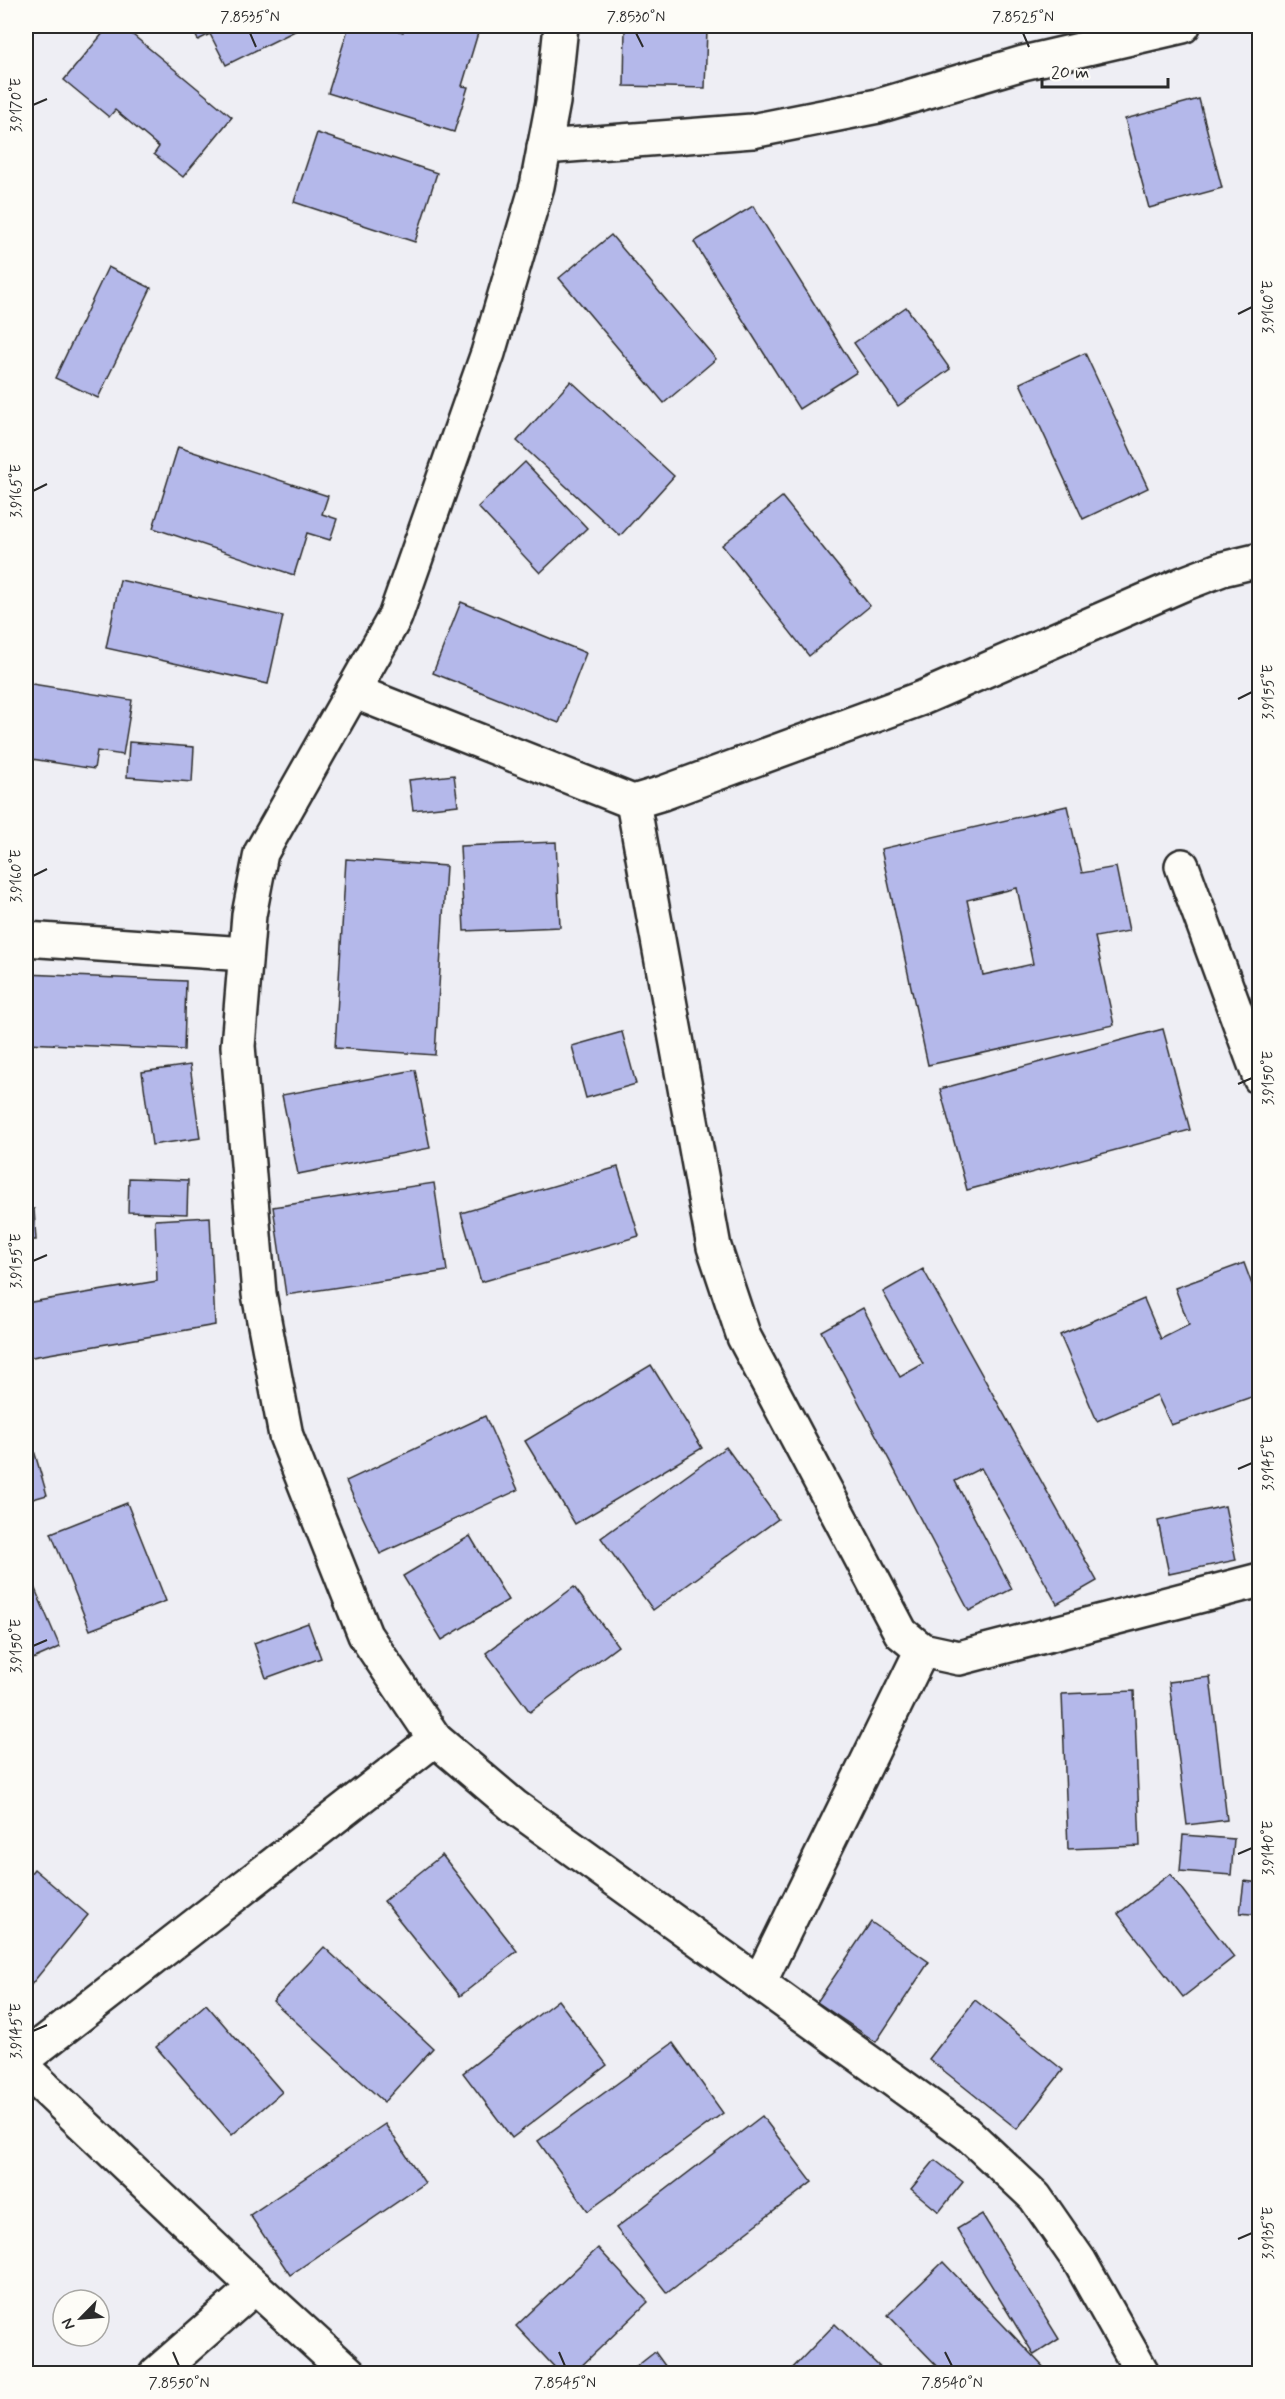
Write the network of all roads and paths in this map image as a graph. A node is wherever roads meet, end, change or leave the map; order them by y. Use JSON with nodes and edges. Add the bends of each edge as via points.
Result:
{"nodes":[{"id":1,"x":561,"y":26,"type":"edge"},
{"id":2,"x":1183,"y":26,"type":"edge"},
{"id":3,"x":544,"y":147,"type":"junction"},
{"id":4,"x":1260,"y":560,"type":"edge"},
{"id":5,"x":353,"y":691,"type":"junction"},
{"id":6,"x":633,"y":802,"type":"junction"},
{"id":7,"x":1182,"y":866,"type":"dead end"},
{"id":8,"x":26,"y":939,"type":"edge"},
{"id":9,"x":245,"y":954,"type":"junction"},
{"id":10,"x":1260,"y":1078,"type":"edge"},
{"id":11,"x":1260,"y":1580,"type":"edge"},
{"id":12,"x":922,"y":1650,"type":"junction"},
{"id":13,"x":435,"y":1739,"type":"junction"},
{"id":14,"x":759,"y":1983,"type":"junction"},
{"id":15,"x":26,"y":2057,"type":"edge"},
{"id":16,"x":26,"y":2070,"type":"edge"},
{"id":17,"x":255,"y":2287,"type":"junction"},
{"id":18,"x":156,"y":2373,"type":"edge"},
{"id":19,"x":350,"y":2373,"type":"edge"},
{"id":20,"x":1143,"y":2373,"type":"edge"}],
"edges":[{"from":1,"to":3,"type":"street"},
{"from":2,"to":3,"type":"street","via":[[1023,63],[878,106],[752,132]]},
{"from":3,"to":5,"type":"street","via":[[537,186],[488,353],[395,618]]},
{"from":4,"to":6,"type":"street","via":[[1183,584],[922,698]]},
{"from":5,"to":6,"type":"street"},
{"from":5,"to":9,"type":"street","via":[[261,853]]},
{"from":6,"to":12,"type":"street","via":[[714,1247],[744,1337],[886,1607],[901,1633]]},
{"from":7,"to":10,"type":"street"},
{"from":8,"to":9,"type":"street"},
{"from":9,"to":13,"type":"street","via":[[238,1046],[257,1271],[286,1436],[365,1635]]},
{"from":11,"to":12,"type":"street","via":[[959,1658]]},
{"from":12,"to":14,"type":"street"},
{"from":13,"to":14,"type":"street","via":[[515,1807]]},
{"from":13,"to":15,"type":"street"},
{"from":14,"to":20,"type":"street","via":[[967,2133],[1035,2197],[1080,2262]]},
{"from":16,"to":17,"type":"street"},
{"from":17,"to":18,"type":"street"},
{"from":17,"to":19,"type":"street"}]}
